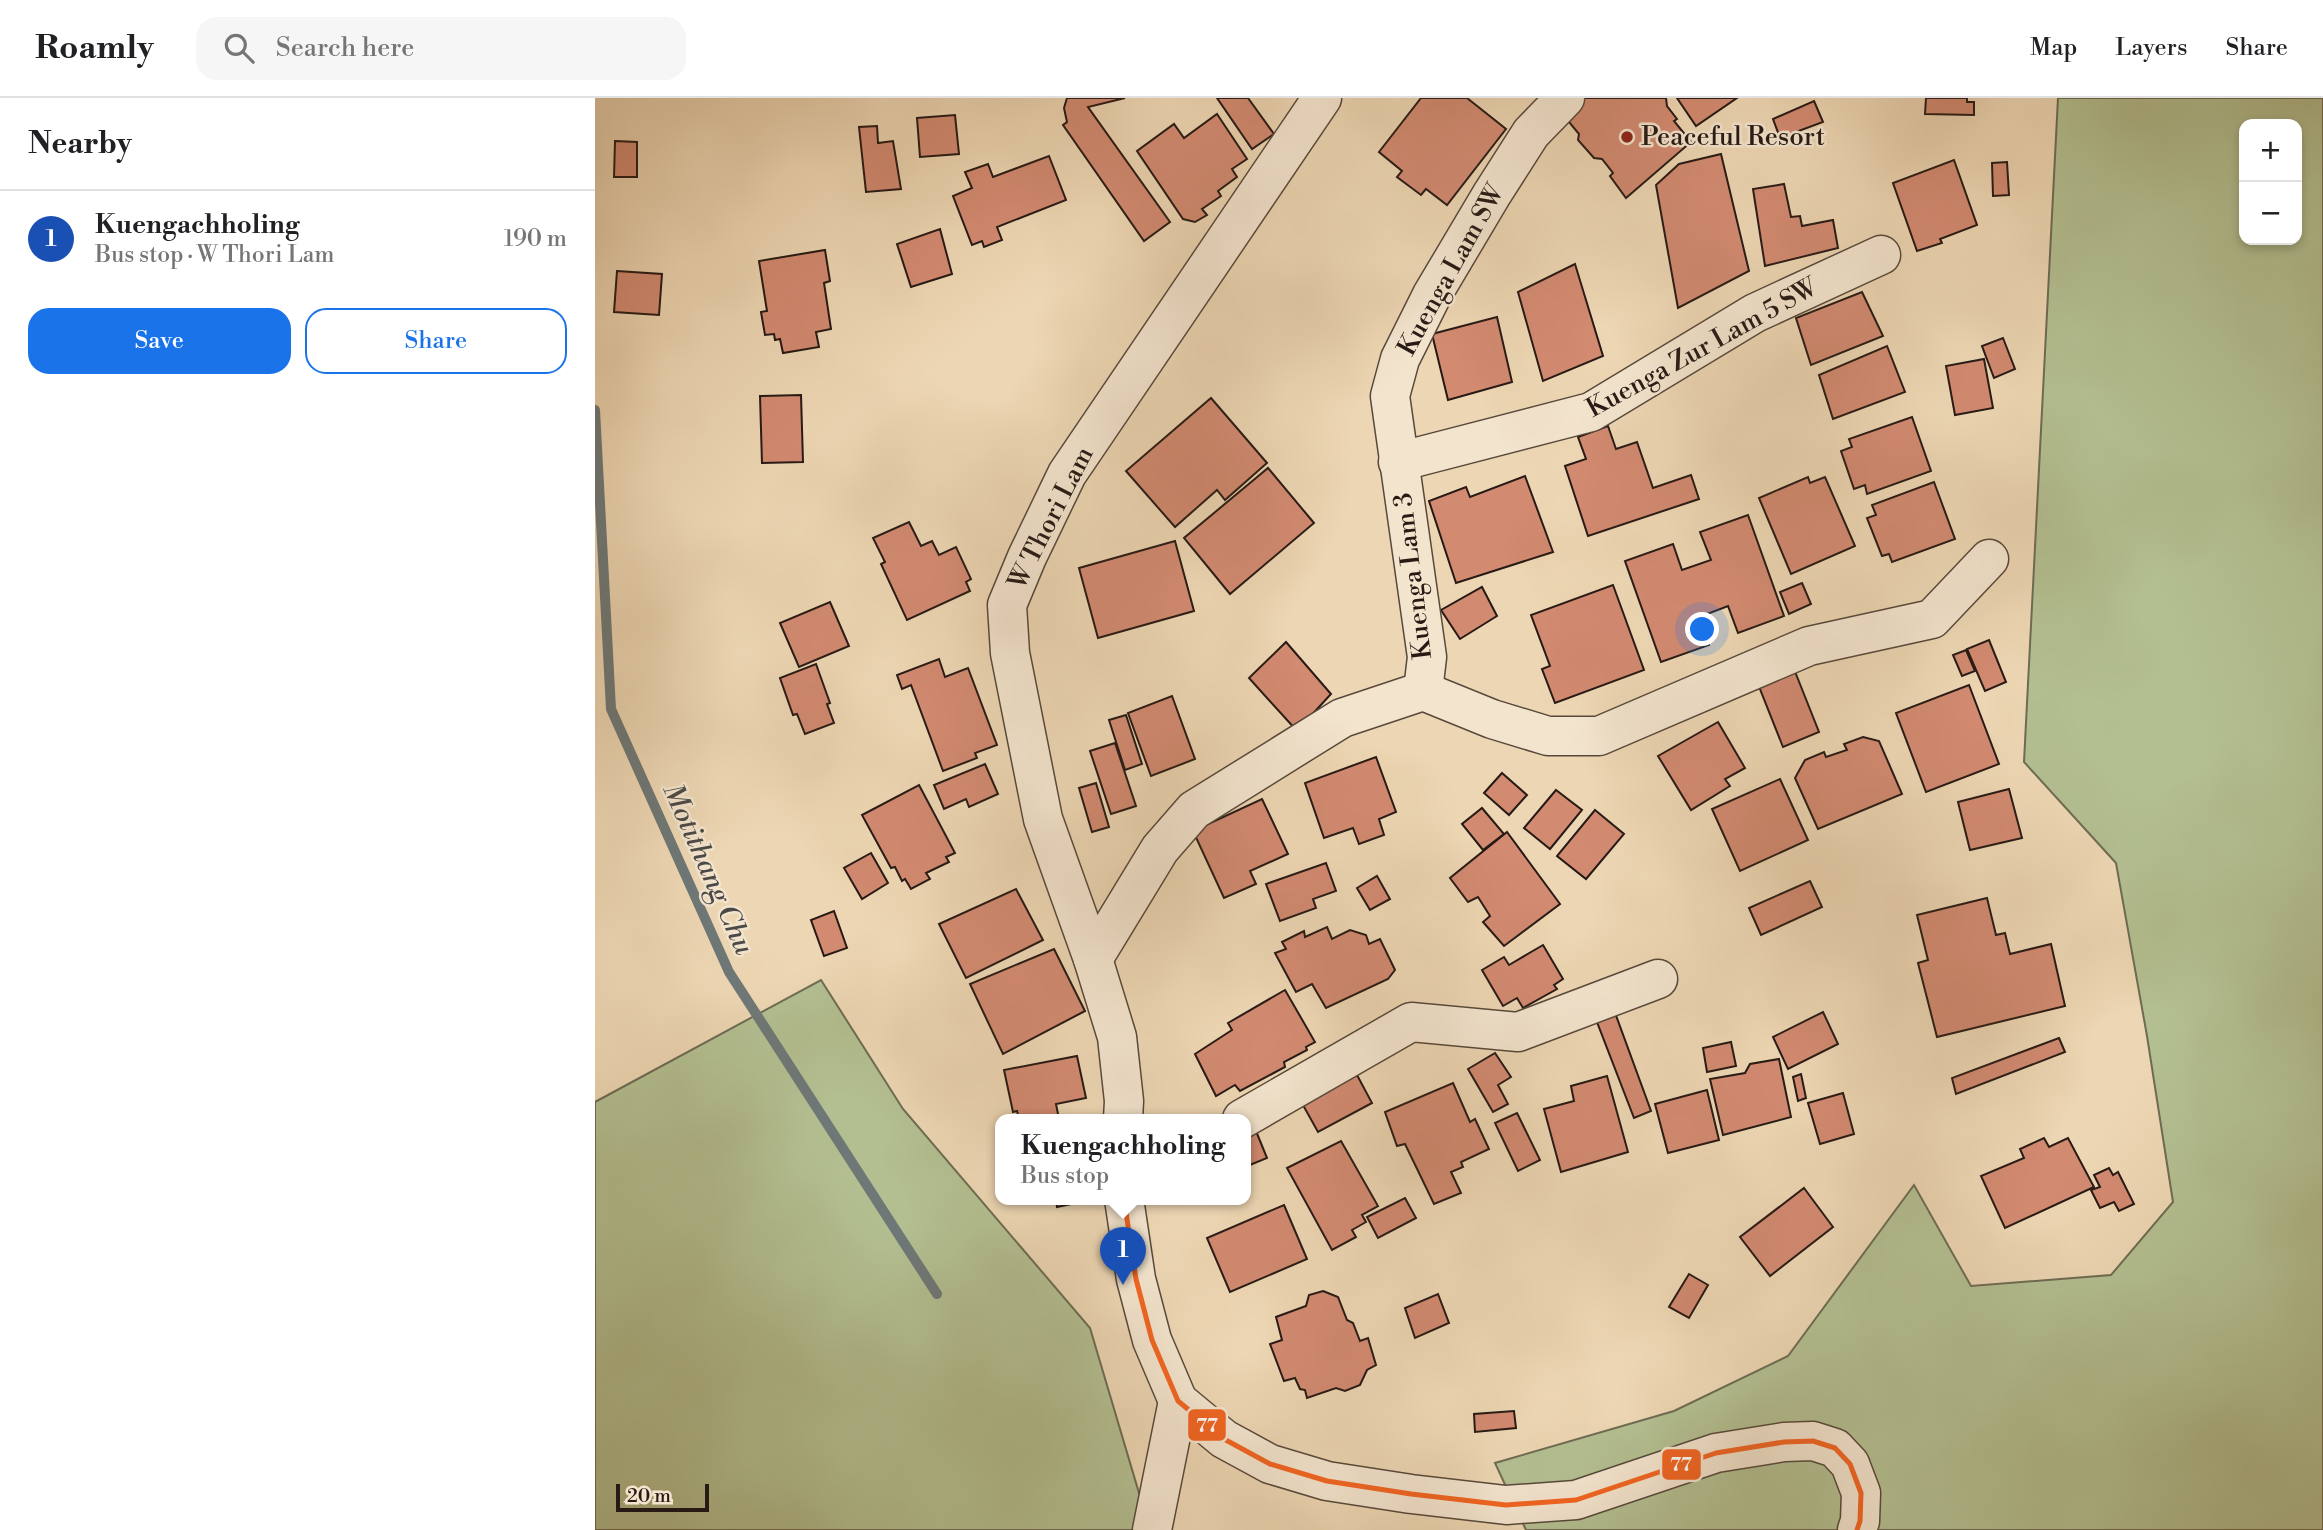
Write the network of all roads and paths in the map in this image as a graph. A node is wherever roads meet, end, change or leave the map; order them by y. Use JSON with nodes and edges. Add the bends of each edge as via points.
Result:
{"nodes":[{"id":1,"x":1322,"y":98,"type":"edge"},
{"id":2,"x":1565,"y":98,"type":"edge"},
{"id":3,"x":1881,"y":255,"type":"dead end"},
{"id":4,"x":1398,"y":462,"type":"junction"},
{"id":5,"x":1989,"y":559,"type":"dead end"},
{"id":6,"x":1423,"y":691,"type":"junction"},
{"id":7,"x":1093,"y":959,"type":"junction"},
{"id":8,"x":1658,"y":979,"type":"dead end"},
{"id":9,"x":1123,"y":1114,"type":"edge"},
{"id":10,"x":1251,"y":1114,"type":"edge"},
{"id":11,"x":1125,"y":1205,"type":"edge"},
{"id":12,"x":1178,"y":1401,"type":"junction"},
{"id":13,"x":1152,"y":1530,"type":"edge"},
{"id":14,"x":1857,"y":1530,"type":"edge"}],
"edges":[{"from":1,"to":7,"type":"street","name":"W Thori Lam","via":[[1067,474],[1007,606],[1010,653],[1043,819]]},
{"from":2,"to":4,"type":"street","name":"Kuenga Lam SW","via":[[1531,132],[1399,359],[1390,396]]},
{"from":3,"to":4,"type":"street","name":"Kuenga Zur Lam 5 SW","via":[[1755,313],[1591,412]]},
{"from":4,"to":6,"type":"street","name":"Kuenga Lam 3","via":[[1427,657]]},
{"from":5,"to":6,"type":"street","via":[[1932,619],[1809,646],[1599,736],[1548,736]]},
{"from":6,"to":7,"type":"street","via":[[1342,718],[1194,810],[1160,849]]},
{"from":7,"to":9,"type":"street","name":"W Thori Lam","via":[[1117,1037]]},
{"from":8,"to":10,"type":"street","via":[[1518,1032],[1411,1022]]},
{"from":11,"to":12,"type":"street","via":[[1136,1279],[1152,1340]]},
{"from":12,"to":13,"type":"street"},
{"from":12,"to":14,"type":"street","via":[[1224,1440],[1270,1464],[1327,1481],[1506,1505],[1576,1500],[1716,1453],[1813,1441],[1835,1448],[1850,1464],[1861,1493]]}]}
